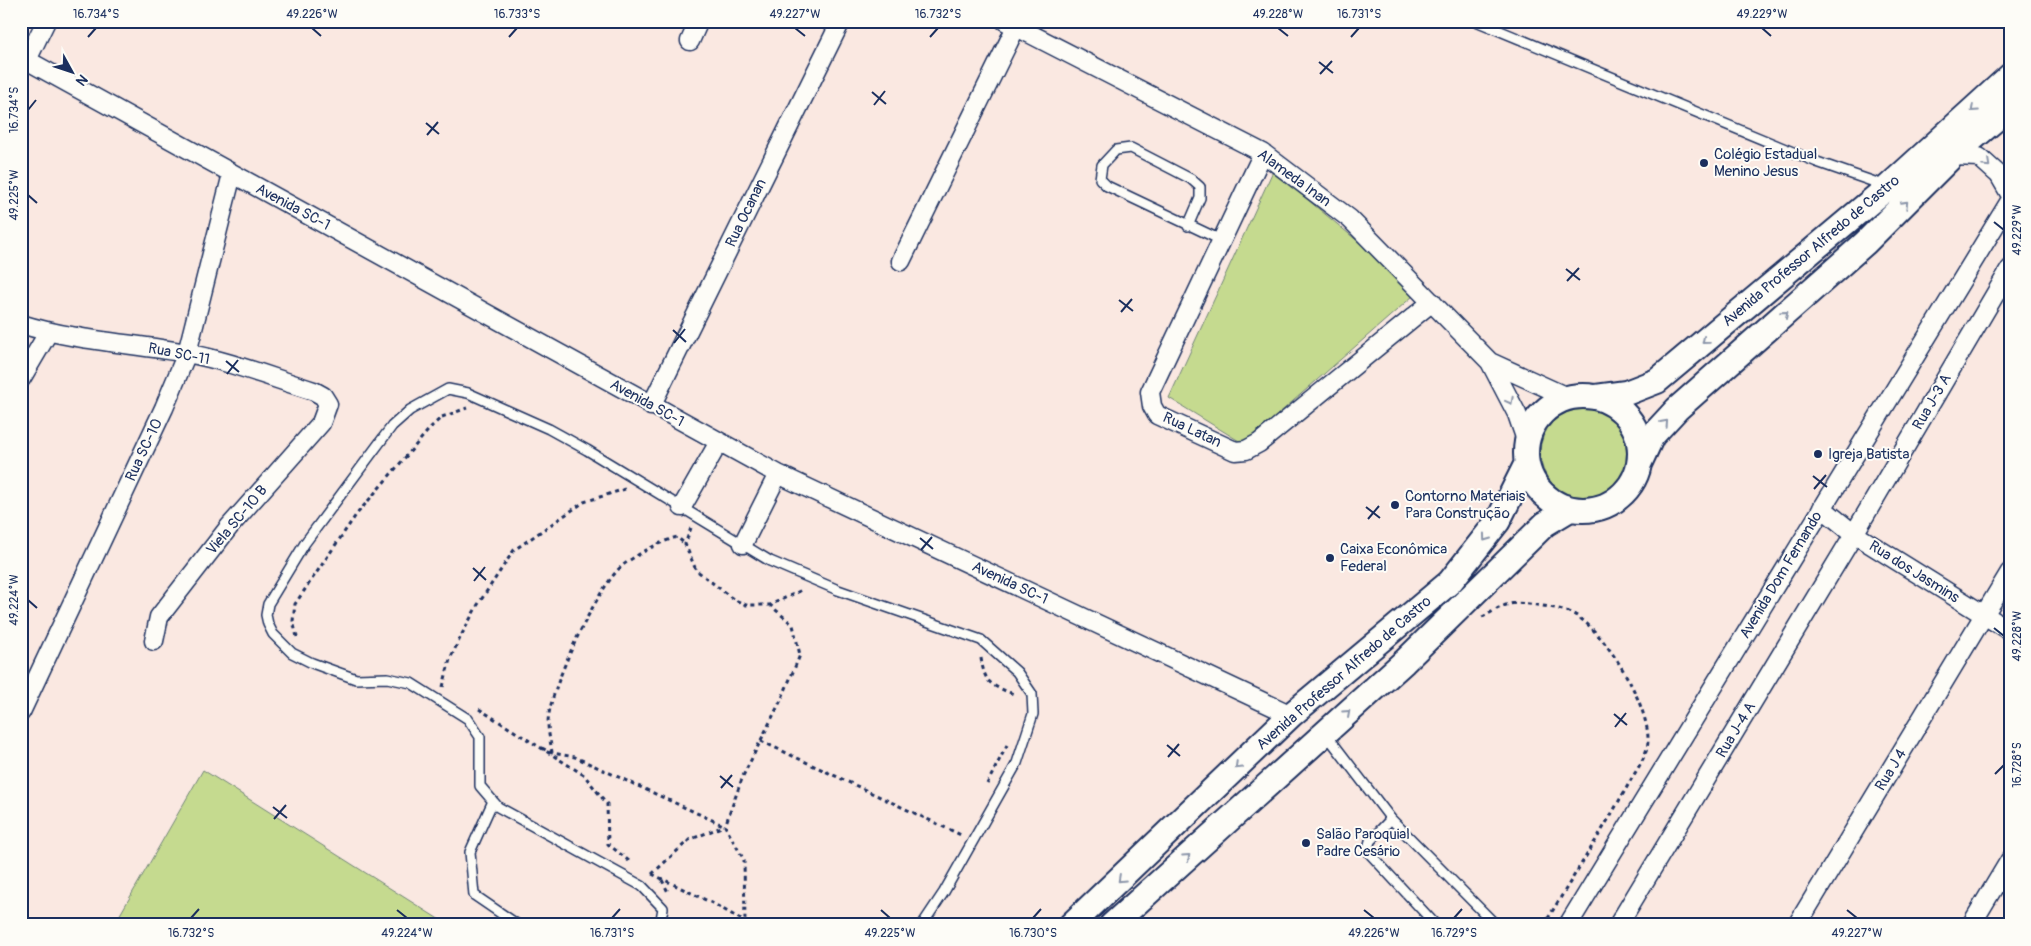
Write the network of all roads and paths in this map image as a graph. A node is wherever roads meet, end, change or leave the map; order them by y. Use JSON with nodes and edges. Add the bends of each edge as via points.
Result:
{"nodes":[{"id":1,"x":46,"y":21,"type":"edge"},
{"id":2,"x":700,"y":21,"type":"edge"},
{"id":3,"x":841,"y":21,"type":"edge"},
{"id":4,"x":1476,"y":21,"type":"edge"},
{"id":5,"x":1010,"y":24,"type":"edge"},
{"id":6,"x":690,"y":41,"type":"dead end"},
{"id":7,"x":24,"y":59,"type":"edge"},
{"id":8,"x":2010,"y":76,"type":"edge"},
{"id":9,"x":2010,"y":107,"type":"edge"},
{"id":10,"x":1263,"y":153,"type":"junction"},
{"id":11,"x":1952,"y":156,"type":"junction"},
{"id":12,"x":232,"y":174,"type":"junction"},
{"id":13,"x":1888,"y":187,"type":"junction"},
{"id":14,"x":2010,"y":194,"type":"edge"},
{"id":15,"x":2010,"y":201,"type":"edge"},
{"id":16,"x":1188,"y":226,"type":"junction"},
{"id":17,"x":1223,"y":241,"type":"junction"},
{"id":18,"x":901,"y":261,"type":"dead end"},
{"id":19,"x":2010,"y":270,"type":"edge"},
{"id":20,"x":1432,"y":302,"type":"junction"},
{"id":21,"x":21,"y":324,"type":"edge"},
{"id":22,"x":48,"y":333,"type":"junction"},
{"id":23,"x":187,"y":353,"type":"junction"},
{"id":24,"x":1490,"y":362,"type":"junction"},
{"id":25,"x":21,"y":379,"type":"edge"},
{"id":26,"x":1596,"y":396,"type":"junction"},
{"id":27,"x":1567,"y":397,"type":"junction"},
{"id":28,"x":328,"y":404,"type":"joint"},
{"id":29,"x":474,"y":406,"type":"dead end"},
{"id":30,"x":650,"y":406,"type":"junction"},
{"id":31,"x":1526,"y":440,"type":"junction"},
{"id":32,"x":718,"y":442,"type":"junction"},
{"id":33,"x":1639,"y":464,"type":"junction"},
{"id":34,"x":1526,"y":465,"type":"junction"},
{"id":35,"x":778,"y":474,"type":"junction"},
{"id":36,"x":624,"y":483,"type":"dead end"},
{"id":37,"x":682,"y":507,"type":"junction"},
{"id":38,"x":1822,"y":508,"type":"junction"},
{"id":39,"x":1570,"y":509,"type":"junction"},
{"id":40,"x":692,"y":525,"type":"dead end"},
{"id":41,"x":1854,"y":534,"type":"junction"},
{"id":42,"x":685,"y":544,"type":"junction"},
{"id":43,"x":743,"y":544,"type":"junction"},
{"id":44,"x":2010,"y":572,"type":"edge"},
{"id":45,"x":806,"y":588,"type":"dead end"},
{"id":46,"x":770,"y":605,"type":"junction"},
{"id":47,"x":1984,"y":616,"type":"junction"},
{"id":48,"x":1475,"y":620,"type":"dead end"},
{"id":49,"x":2010,"y":631,"type":"edge"},
{"id":50,"x":154,"y":641,"type":"dead end"},
{"id":51,"x":299,"y":641,"type":"dead end"},
{"id":52,"x":977,"y":652,"type":"dead end"},
{"id":53,"x":436,"y":684,"type":"dead end"},
{"id":54,"x":443,"y":688,"type":"junction"},
{"id":55,"x":451,"y":693,"type":"dead end"},
{"id":56,"x":1020,"y":700,"type":"dead end"},
{"id":57,"x":476,"y":707,"type":"dead end"},
{"id":58,"x":21,"y":712,"type":"edge"},
{"id":59,"x":1291,"y":715,"type":"junction"},
{"id":60,"x":1325,"y":732,"type":"junction"},
{"id":61,"x":516,"y":734,"type":"junction"},
{"id":62,"x":761,"y":741,"type":"junction"},
{"id":63,"x":1008,"y":743,"type":"dead end"},
{"id":64,"x":552,"y":753,"type":"junction"},
{"id":65,"x":986,"y":786,"type":"dead end"},
{"id":66,"x":493,"y":801,"type":"junction"},
{"id":67,"x":1391,"y":819,"type":"junction"},
{"id":68,"x":725,"y":826,"type":"junction"},
{"id":69,"x":964,"y":828,"type":"dead end"},
{"id":70,"x":961,"y":835,"type":"junction"},
{"id":71,"x":956,"y":843,"type":"dead end"},
{"id":72,"x":2010,"y":860,"type":"edge"},
{"id":73,"x":635,"y":866,"type":"dead end"},
{"id":74,"x":644,"y":870,"type":"dead end"},
{"id":75,"x":652,"y":874,"type":"junction"},
{"id":76,"x":745,"y":922,"type":"junction"},
{"id":77,"x":518,"y":925,"type":"edge"},
{"id":78,"x":660,"y":925,"type":"edge"},
{"id":79,"x":740,"y":925,"type":"edge"},
{"id":80,"x":751,"y":925,"type":"edge"},
{"id":81,"x":922,"y":925,"type":"edge"},
{"id":82,"x":1072,"y":925,"type":"edge"},
{"id":83,"x":1112,"y":925,"type":"edge"},
{"id":84,"x":1436,"y":925,"type":"edge"},
{"id":85,"x":1496,"y":925,"type":"edge"},
{"id":86,"x":1544,"y":925,"type":"edge"},
{"id":87,"x":1568,"y":925,"type":"edge"},
{"id":88,"x":1618,"y":925,"type":"edge"},
{"id":89,"x":1797,"y":925,"type":"edge"},
{"id":90,"x":1971,"y":925,"type":"edge"}],
"edges":[{"from":1,"to":7,"type":"street"},
{"from":2,"to":6,"type":"street"},
{"from":3,"to":30,"type":"street","name":"Rua Ocanan"},
{"from":4,"to":13,"type":"lane","via":[[1817,162]]},
{"from":5,"to":10,"type":"street","name":"Alameda Inan"},
{"from":5,"to":18,"type":"street"},
{"from":7,"to":12,"type":"street","name":"Avenida SC-1"},
{"from":8,"to":13,"type":"main road","name":"Avenida Professor Alfredo de Castro","one_way":true},
{"from":9,"to":11,"type":"main road","name":"Avenida Professor Alfredo de Castro"},
{"from":10,"to":17,"type":"street","name":"Rua Latan"},
{"from":10,"to":20,"type":"street","name":"Alameda Inan","via":[[1350,219]]},
{"from":11,"to":14,"type":"street","one_way":true,"via":[[1979,157],[1999,175]]},
{"from":33,"to":11,"type":"main road","name":"Avenida Professor Alfredo de Castro","one_way":true,"via":[[1652,436],[1677,409],[1866,243]]},
{"from":12,"to":23,"type":"street","name":"Rua SC-10"},
{"from":12,"to":30,"type":"street","name":"Avenida SC-1"},
{"from":13,"to":26,"type":"main road","name":"Avenida Professor Alfredo de Castro","one_way":true,"via":[[1657,381],[1626,393]]},
{"from":15,"to":38,"type":"street","name":"Avenida Dom Fernando"},
{"from":16,"to":16,"type":"lane","via":[[1107,186],[1100,179],[1102,165],[1116,150],[1131,148],[1191,179],[1200,187],[1200,198]]},
{"from":16,"to":17,"type":"lane"},
{"from":17,"to":20,"type":"street","name":"Rua Latan","via":[[1150,392],[1157,415],[1234,451],[1246,450],[1259,443]]},
{"from":19,"to":41,"type":"street","name":"Rua J-3 A"},
{"from":20,"to":24,"type":"street","name":"Alameda Inan"},
{"from":21,"to":22,"type":"street","name":"Rua SC-11"},
{"from":22,"to":23,"type":"street","name":"Rua SC-11"},
{"from":22,"to":25,"type":"street"},
{"from":23,"to":28,"type":"street","name":"Rua SC-11","via":[[232,364],[314,392],[323,396]]},
{"from":23,"to":58,"type":"street","name":"Rua SC-10"},
{"from":24,"to":27,"type":"street","name":"Alameda Inan"},
{"from":24,"to":31,"type":"street","name":"Alameda Inan","one_way":true,"via":[[1517,414]]},
{"from":26,"to":27,"type":"main road"},
{"from":26,"to":33,"type":"main road","via":[[1616,406],[1631,421],[1639,442]]},
{"from":27,"to":31,"type":"main road","via":[[1541,413]]},
{"from":28,"to":50,"type":"street","name":"Viela SC-10 B","via":[[321,423],[229,527],[159,617]]},
{"from":29,"to":51,"type":"path","via":[[449,414],[432,426],[356,515],[296,604],[293,622]]},
{"from":30,"to":32,"type":"street","name":"Avenida SC-1"},
{"from":31,"to":34,"type":"main road"},
{"from":32,"to":35,"type":"street","name":"Avenida SC-1"},
{"from":32,"to":37,"type":"street"},
{"from":33,"to":39,"type":"main road","via":[[1634,478],[1613,502],[1599,508]]},
{"from":34,"to":39,"type":"main road","via":[[1535,485],[1550,500]]},
{"from":34,"to":59,"type":"main road","name":"Avenida Professor Alfredo de Castro","one_way":true,"via":[[1498,521],[1450,582]]},
{"from":35,"to":43,"type":"street"},
{"from":35,"to":59,"type":"street","name":"Avenida SC-1"},
{"from":36,"to":54,"type":"path","via":[[633,488],[584,502],[514,550],[461,636],[450,659]]},
{"from":37,"to":43,"type":"lane"},
{"from":37,"to":66,"type":"lane","via":[[549,429],[468,393],[448,389],[410,410],[392,426],[305,543],[268,604],[266,615],[273,634],[292,653],[312,664],[356,679],[386,678],[411,683],[468,719],[480,737],[480,786]]},
{"from":38,"to":41,"type":"street","name":"Rua dos Jasmins"},
{"from":38,"to":87,"type":"street","name":"Avenida Dom Fernando"},
{"from":60,"to":39,"type":"main road","name":"Avenida Professor Alfredo de Castro","one_way":true,"via":[[1404,662],[1545,524]]},
{"from":40,"to":42,"type":"path"},
{"from":41,"to":47,"type":"street","name":"Rua dos Jasmins"},
{"from":41,"to":88,"type":"street","name":"Rua J-4 A"},
{"from":42,"to":46,"type":"path","via":[[696,570],[733,599],[746,605]]},
{"from":42,"to":64,"type":"path","via":[[677,537],[665,540],[622,566],[605,587],[582,628],[558,686],[548,721]]},
{"from":43,"to":81,"type":"lane","via":[[770,561],[838,590],[981,640],[1017,672],[1032,694],[1033,714],[1017,763]]},
{"from":44,"to":47,"type":"street","name":"Rua J 4"},
{"from":45,"to":46,"type":"path"},
{"from":46,"to":62,"type":"path","via":[[793,625],[800,655]]},
{"from":47,"to":49,"type":"street","name":"Rua dos Jasmins"},
{"from":47,"to":89,"type":"street","name":"Rua J 4"},
{"from":48,"to":86,"type":"path","via":[[1510,603],[1571,612],[1587,624],[1616,660],[1633,686],[1646,716],[1648,748]]},
{"from":52,"to":56,"type":"path","via":[[987,680]]},
{"from":53,"to":54,"type":"path"},
{"from":54,"to":55,"type":"path"},
{"from":57,"to":61,"type":"path"},
{"from":59,"to":82,"type":"main road","name":"Avenida Professor Alfredo de Castro","one_way":true},
{"from":60,"to":67,"type":"lane"},
{"from":83,"to":60,"type":"main road","name":"Avenida Professor Alfredo de Castro","one_way":true},
{"from":61,"to":64,"type":"path"},
{"from":61,"to":73,"type":"path","via":[[584,775],[607,804],[608,844]]},
{"from":62,"to":68,"type":"path","via":[[743,776]]},
{"from":62,"to":70,"type":"path"},
{"from":63,"to":65,"type":"path"},
{"from":64,"to":68,"type":"path","via":[[575,757]]},
{"from":66,"to":77,"type":"lane","via":[[470,852],[474,895]]},
{"from":66,"to":78,"type":"lane","via":[[498,808],[642,886],[663,908]]},
{"from":67,"to":84,"type":"lane","via":[[1370,841],[1370,854]]},
{"from":67,"to":85,"type":"lane"},
{"from":68,"to":75,"type":"path","via":[[689,840]]},
{"from":68,"to":76,"type":"path","via":[[744,860]]},
{"from":69,"to":70,"type":"path"},
{"from":70,"to":71,"type":"path"},
{"from":72,"to":90,"type":"street"},
{"from":74,"to":75,"type":"path"},
{"from":75,"to":76,"type":"path"},
{"from":76,"to":79,"type":"path"},
{"from":76,"to":80,"type":"path"}]}
